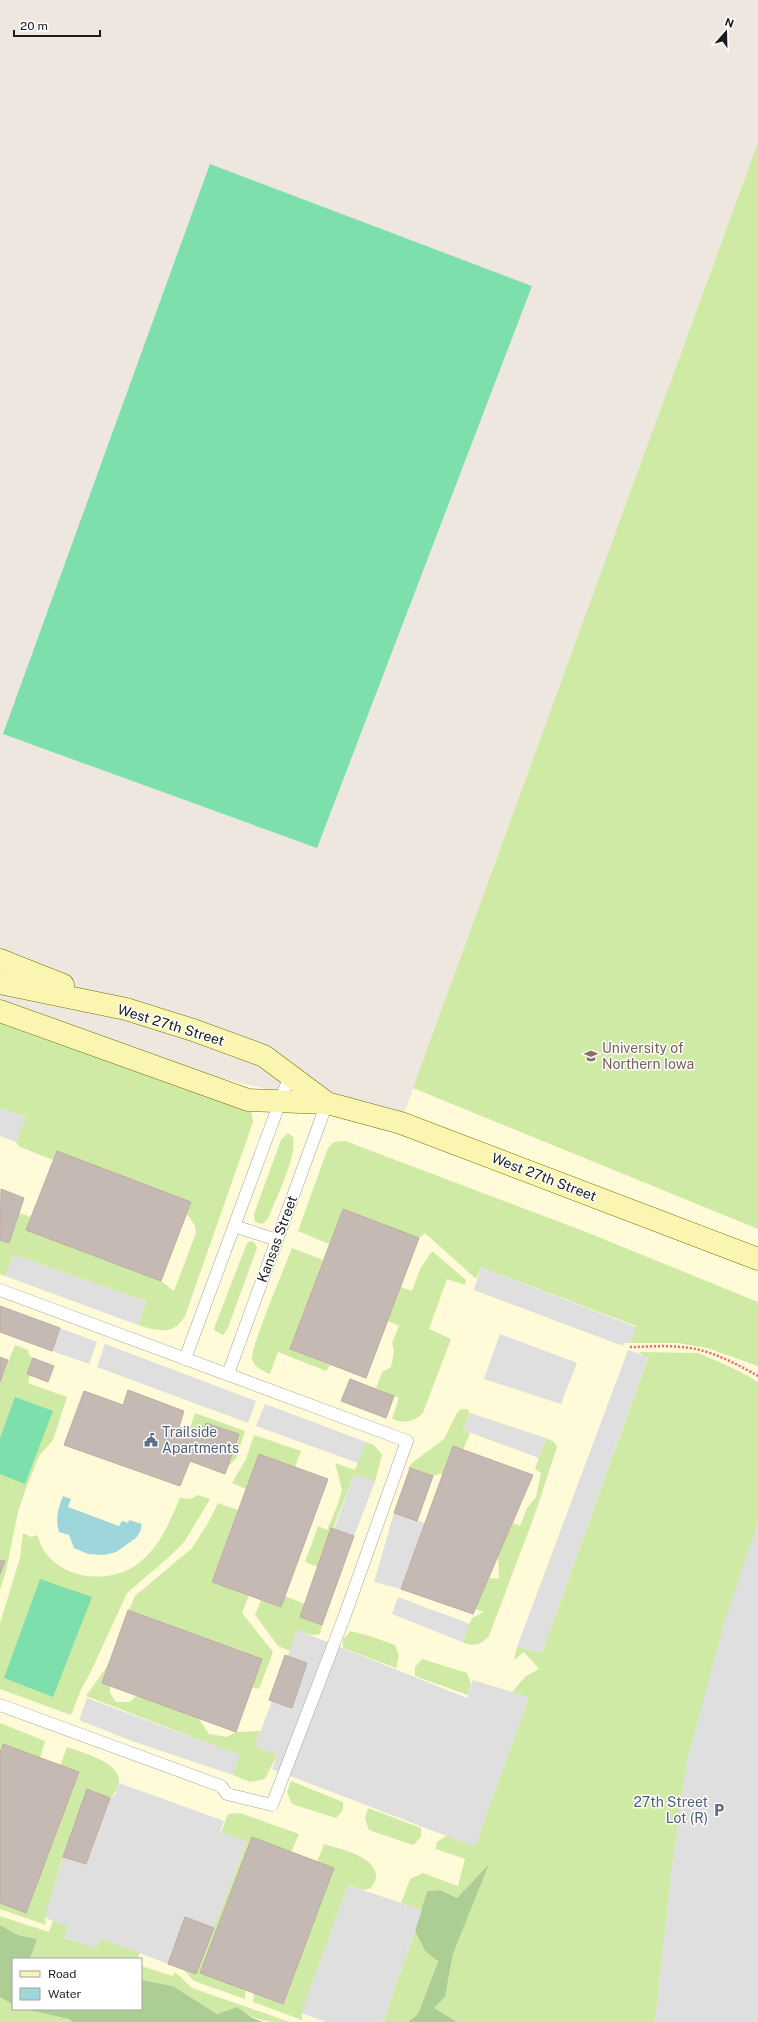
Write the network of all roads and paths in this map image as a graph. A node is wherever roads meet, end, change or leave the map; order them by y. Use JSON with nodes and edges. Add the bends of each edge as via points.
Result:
{"nodes":[{"id":1,"x":0,"y":960,"type":"edge"},
{"id":2,"x":0,"y":983,"type":"edge"},
{"id":3,"x":126,"y":1010,"type":"junction"},
{"id":4,"x":0,"y":1011,"type":"edge"},
{"id":5,"x":10,"y":1018,"type":"edge"},
{"id":6,"x":290,"y":1075,"type":"junction"},
{"id":7,"x":280,"y":1102,"type":"junction"},
{"id":8,"x":327,"y":1103,"type":"junction"},
{"id":9,"x":234,"y":1226,"type":"junction"},
{"id":10,"x":277,"y":1240,"type":"junction"},
{"id":11,"x":758,"y":1259,"type":"edge"},
{"id":12,"x":0,"y":1290,"type":"edge"},
{"id":13,"x":630,"y":1346,"type":"dead end"},
{"id":14,"x":185,"y":1359,"type":"junction"},
{"id":15,"x":228,"y":1374,"type":"junction"},
{"id":16,"x":758,"y":1376,"type":"edge"},
{"id":17,"x":0,"y":1705,"type":"edge"}],
"edges":[{"from":1,"to":3,"type":"main road"},
{"from":2,"to":3,"type":"main road","name":"West 27th Street"},
{"from":3,"to":6,"type":"main road","name":"West 27th Street","via":[[193,1030],[264,1056]]},
{"from":4,"to":5,"type":"main road","name":"West 27th Street"},
{"from":5,"to":7,"type":"main road","name":"West 27th Street","via":[[248,1100]]},
{"from":6,"to":7,"type":"lane"},
{"from":6,"to":8,"type":"main road","name":"West 27th Street"},
{"from":7,"to":8,"type":"main road","name":"West 27th Street"},
{"from":7,"to":9,"type":"lane"},
{"from":8,"to":10,"type":"lane","name":"Kansas Street"},
{"from":8,"to":11,"type":"main road","name":"West 27th Street","via":[[401,1123]]},
{"from":9,"to":10,"type":"lane"},
{"from":9,"to":14,"type":"lane"},
{"from":10,"to":15,"type":"lane","name":"Kansas Street"},
{"from":12,"to":14,"type":"lane"},
{"from":13,"to":16,"type":"path","via":[[692,1349],[740,1366]]},
{"from":14,"to":15,"type":"lane"},
{"from":15,"to":17,"type":"lane","via":[[407,1441],[346,1615],[272,1804],[226,1794],[221,1786]]}]}
